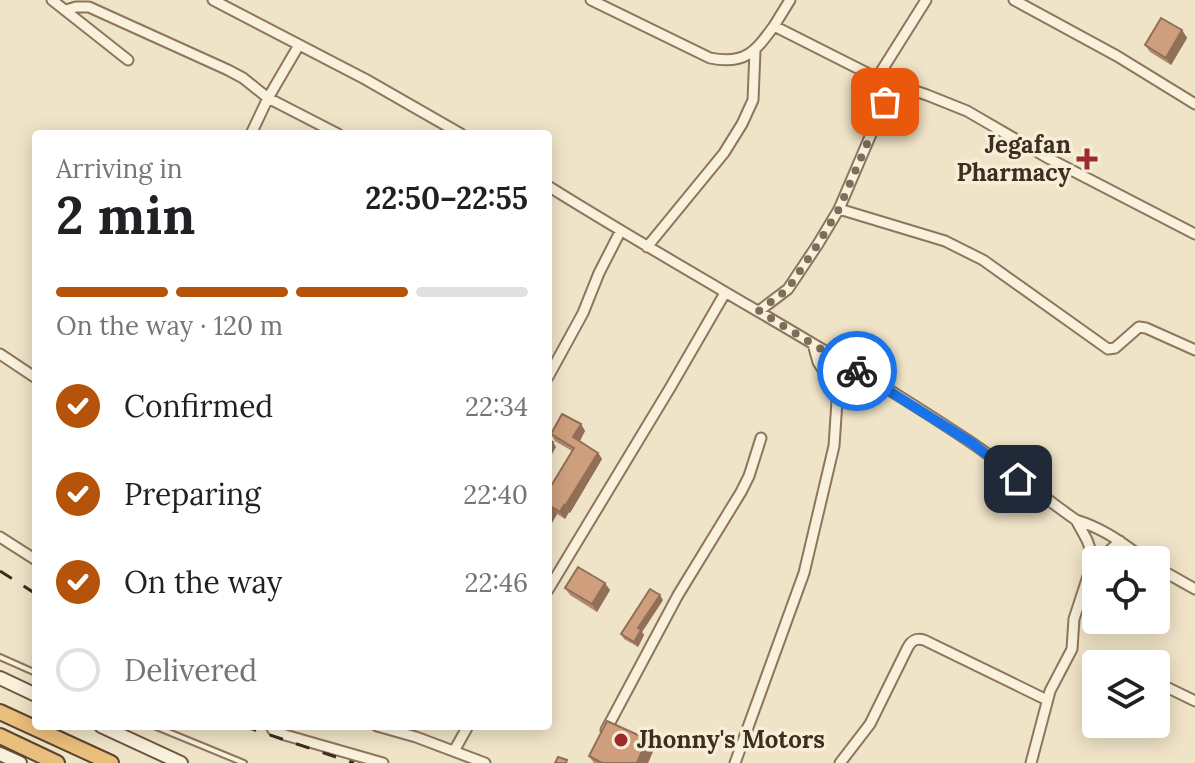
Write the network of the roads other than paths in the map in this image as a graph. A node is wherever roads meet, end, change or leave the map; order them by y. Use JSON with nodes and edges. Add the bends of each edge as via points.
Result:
{"nodes":[{"id":1,"x":52,"y":0,"type":"edge"},
{"id":2,"x":213,"y":0,"type":"edge"},
{"id":3,"x":591,"y":0,"type":"edge"},
{"id":4,"x":790,"y":0,"type":"edge"},
{"id":5,"x":926,"y":0,"type":"edge"},
{"id":6,"x":1014,"y":0,"type":"edge"},
{"id":7,"x":66,"y":10,"type":"junction"},
{"id":8,"x":774,"y":26,"type":"junction"},
{"id":9,"x":299,"y":45,"type":"junction"},
{"id":10,"x":755,"y":51,"type":"junction"},
{"id":11,"x":128,"y":60,"type":"dead end"},
{"id":12,"x":877,"y":78,"type":"junction"},
{"id":13,"x":893,"y":83,"type":"junction"},
{"id":14,"x":268,"y":98,"type":"junction"},
{"id":15,"x":1195,"y":104,"type":"edge"},
{"id":16,"x":253,"y":130,"type":"edge"},
{"id":17,"x":330,"y":130,"type":"edge"},
{"id":18,"x":454,"y":130,"type":"edge"},
{"id":19,"x":552,"y":189,"type":"edge"},
{"id":20,"x":839,"y":209,"type":"junction"},
{"id":21,"x":620,"y":232,"type":"junction"},
{"id":22,"x":1195,"y":234,"type":"edge"},
{"id":23,"x":647,"y":247,"type":"junction"},
{"id":24,"x":725,"y":293,"type":"junction"},
{"id":25,"x":759,"y":311,"type":"junction"},
{"id":26,"x":813,"y":343,"type":"junction"},
{"id":27,"x":1195,"y":350,"type":"edge"},
{"id":28,"x":0,"y":354,"type":"edge"},
{"id":29,"x":552,"y":370,"type":"edge"},
{"id":30,"x":32,"y":374,"type":"edge"},
{"id":31,"x":761,"y":438,"type":"dead end"},
{"id":32,"x":1076,"y":520,"type":"junction"},
{"id":33,"x":0,"y":537,"type":"edge"},
{"id":34,"x":1120,"y":541,"type":"junction"},
{"id":35,"x":1089,"y":546,"type":"edge"},
{"id":36,"x":1114,"y":546,"type":"edge"},
{"id":37,"x":1127,"y":546,"type":"edge"},
{"id":38,"x":32,"y":557,"type":"edge"},
{"id":39,"x":1170,"y":575,"type":"edge"},
{"id":40,"x":552,"y":583,"type":"edge"},
{"id":41,"x":1195,"y":589,"type":"edge"},
{"id":42,"x":1082,"y":598,"type":"edge"},
{"id":43,"x":0,"y":657,"type":"edge"},
{"id":44,"x":32,"y":671,"type":"edge"},
{"id":45,"x":0,"y":678,"type":"edge"},
{"id":46,"x":1170,"y":689,"type":"edge"},
{"id":47,"x":32,"y":693,"type":"edge"},
{"id":48,"x":1047,"y":700,"type":"junction"},
{"id":49,"x":1195,"y":701,"type":"edge"},
{"id":50,"x":0,"y":712,"type":"edge"},
{"id":51,"x":32,"y":727,"type":"edge"},
{"id":52,"x":39,"y":730,"type":"edge"},
{"id":53,"x":110,"y":730,"type":"edge"},
{"id":54,"x":164,"y":730,"type":"edge"},
{"id":55,"x":273,"y":730,"type":"edge"},
{"id":56,"x":391,"y":730,"type":"edge"},
{"id":57,"x":466,"y":730,"type":"edge"},
{"id":58,"x":0,"y":736,"type":"edge"},
{"id":59,"x":599,"y":743,"type":"edge"},
{"id":60,"x":454,"y":751,"type":"junction"},
{"id":61,"x":0,"y":754,"type":"edge"},
{"id":62,"x":20,"y":763,"type":"edge"},
{"id":63,"x":57,"y":763,"type":"edge"},
{"id":64,"x":111,"y":763,"type":"edge"},
{"id":65,"x":181,"y":763,"type":"edge"},
{"id":66,"x":244,"y":763,"type":"edge"},
{"id":67,"x":383,"y":763,"type":"edge"},
{"id":68,"x":485,"y":763,"type":"edge"},
{"id":69,"x":735,"y":763,"type":"edge"},
{"id":70,"x":840,"y":763,"type":"edge"},
{"id":71,"x":1031,"y":763,"type":"edge"}],
"edges":[{"from":1,"to":7,"type":"street"},
{"from":2,"to":9,"type":"street"},
{"from":3,"to":10,"type":"street","via":[[710,58],[723,61]]},
{"from":4,"to":8,"type":"street"},
{"from":5,"to":12,"type":"street"},
{"from":6,"to":15,"type":"street"},
{"from":7,"to":11,"type":"street"},
{"from":7,"to":14,"type":"street","via":[[89,7],[116,18],[228,70]]},
{"from":8,"to":10,"type":"street"},
{"from":8,"to":12,"type":"street"},
{"from":9,"to":14,"type":"street"},
{"from":9,"to":18,"type":"street"},
{"from":10,"to":23,"type":"street","via":[[753,100],[742,124]]},
{"from":12,"to":13,"type":"street"},
{"from":13,"to":20,"type":"street"},
{"from":13,"to":22,"type":"street","via":[[967,111]]},
{"from":14,"to":16,"type":"street"},
{"from":14,"to":17,"type":"street"},
{"from":19,"to":21,"type":"street"},
{"from":20,"to":25,"type":"street","via":[[788,289]]},
{"from":20,"to":27,"type":"street","via":[[945,241],[983,260],[1108,349],[1139,327]]},
{"from":21,"to":23,"type":"street"},
{"from":21,"to":29,"type":"street"},
{"from":23,"to":24,"type":"street"},
{"from":24,"to":25,"type":"street"},
{"from":24,"to":40,"type":"street"},
{"from":25,"to":26,"type":"street"},
{"from":26,"to":32,"type":"street","via":[[972,443]]},
{"from":26,"to":69,"type":"street","via":[[837,401],[832,457],[804,573]]},
{"from":28,"to":30,"type":"street"},
{"from":31,"to":59,"type":"street","via":[[741,492],[678,595]]},
{"from":32,"to":34,"type":"street"},
{"from":32,"to":35,"type":"street"},
{"from":33,"to":38,"type":"street"},
{"from":34,"to":36,"type":"street"},
{"from":34,"to":37,"type":"street"},
{"from":39,"to":41,"type":"street"},
{"from":42,"to":48,"type":"street","via":[[1072,649]]},
{"from":43,"to":44,"type":"lane"},
{"from":45,"to":47,"type":"main road"},
{"from":46,"to":49,"type":"street"},
{"from":48,"to":70,"type":"street","via":[[918,638],[908,647],[868,729]]},
{"from":48,"to":71,"type":"street"},
{"from":50,"to":51,"type":"highway"},
{"from":52,"to":64,"type":"highway"},
{"from":53,"to":65,"type":"main road"},
{"from":54,"to":66,"type":"lane"},
{"from":55,"to":67,"type":"street"},
{"from":56,"to":60,"type":"street"},
{"from":57,"to":60,"type":"street"},
{"from":58,"to":63,"type":"highway"},
{"from":60,"to":68,"type":"street"},
{"from":61,"to":62,"type":"main road"}]}
